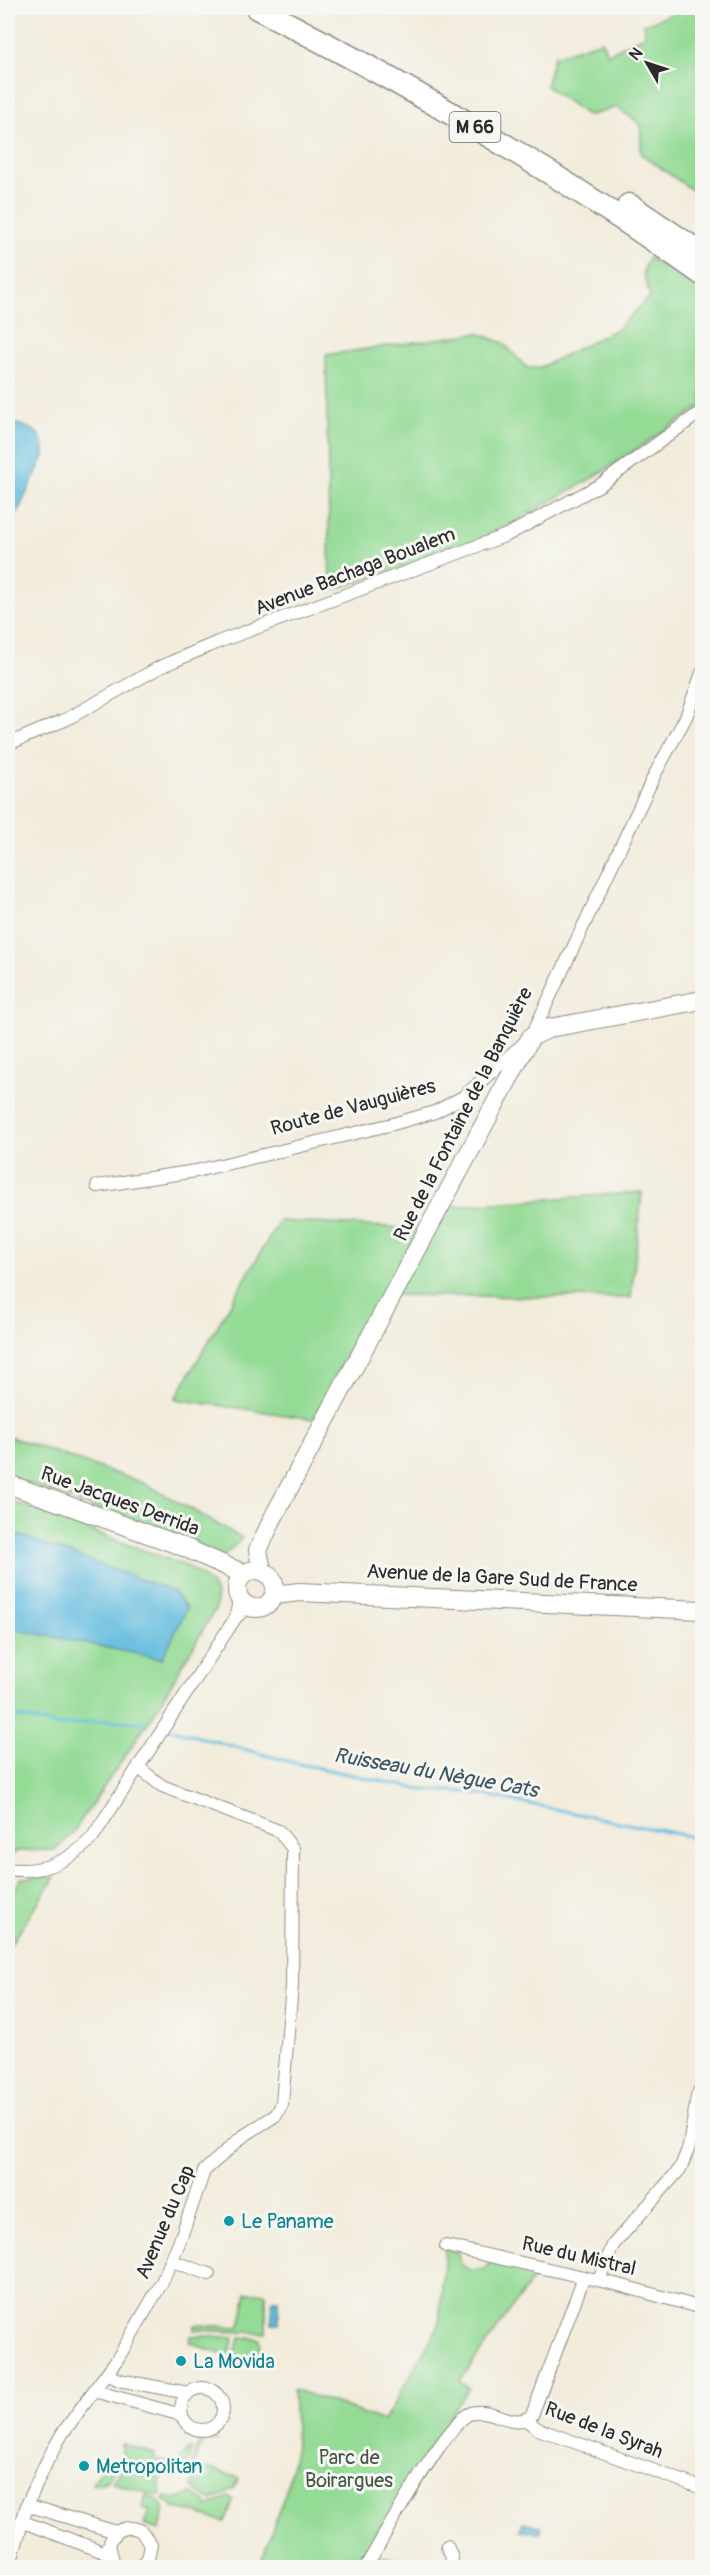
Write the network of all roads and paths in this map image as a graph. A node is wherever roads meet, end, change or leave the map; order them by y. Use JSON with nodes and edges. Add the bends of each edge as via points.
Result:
{"nodes":[{"id":1,"x":257,"y":8,"type":"edge"},
{"id":2,"x":288,"y":8,"type":"edge"},
{"id":3,"x":702,"y":254,"type":"edge"},
{"id":4,"x":702,"y":274,"type":"edge"},
{"id":5,"x":702,"y":411,"type":"edge"},
{"id":6,"x":702,"y":673,"type":"edge"},
{"id":7,"x":8,"y":744,"type":"edge"},
{"id":8,"x":702,"y":1000,"type":"edge"},
{"id":9,"x":531,"y":1037,"type":"junction"},
{"id":10,"x":97,"y":1186,"type":"dead end"},
{"id":11,"x":8,"y":1484,"type":"edge"},
{"id":12,"x":252,"y":1591,"type":"junction"},
{"id":13,"x":702,"y":1610,"type":"edge"},
{"id":14,"x":139,"y":1768,"type":"junction"},
{"id":15,"x":8,"y":1869,"type":"edge"},
{"id":16,"x":702,"y":2085,"type":"edge"},
{"id":17,"x":446,"y":2246,"type":"dead end"},
{"id":18,"x":172,"y":2261,"type":"junction"},
{"id":19,"x":209,"y":2274,"type":"dead end"},
{"id":20,"x":584,"y":2277,"type":"junction"},
{"id":21,"x":599,"y":2280,"type":"junction"},
{"id":22,"x":702,"y":2308,"type":"edge"},
{"id":23,"x":107,"y":2374,"type":"junction"},
{"id":24,"x":94,"y":2391,"type":"junction"},
{"id":25,"x":188,"y":2393,"type":"junction"},
{"id":26,"x":182,"y":2415,"type":"junction"},
{"id":27,"x":526,"y":2420,"type":"junction"},
{"id":28,"x":702,"y":2488,"type":"edge"},
{"id":29,"x":27,"y":2505,"type":"junction"},
{"id":30,"x":21,"y":2522,"type":"junction"},
{"id":31,"x":116,"y":2532,"type":"junction"},
{"id":32,"x":447,"y":2546,"type":"dead end"},
{"id":33,"x":109,"y":2554,"type":"junction"},
{"id":34,"x":9,"y":2568,"type":"edge"},
{"id":35,"x":121,"y":2568,"type":"edge"},
{"id":36,"x":139,"y":2568,"type":"edge"},
{"id":37,"x":365,"y":2568,"type":"edge"},
{"id":38,"x":450,"y":2568,"type":"edge"}],
"edges":[{"from":1,"to":4,"type":"highway","number":"M 66","via":[[439,105],[596,201]]},
{"from":2,"to":3,"type":"highway","number":"M 66","via":[[363,44],[444,90],[606,189]]},
{"from":5,"to":7,"type":"street","name":"Avenue Bachaga Boualem","via":[[600,486],[507,535],[218,642],[160,668],[67,719]]},
{"from":6,"to":9,"type":"street","name":"Rue de la Fontaine de la Banquière","via":[[686,717],[655,774]]},
{"from":8,"to":9,"type":"street","name":"Route de Vauguières","via":[[550,1028]]},
{"from":9,"to":10,"type":"street","name":"Route de Vauguières","via":[[464,1097],[435,1112],[196,1171]]},
{"from":9,"to":12,"type":"street","name":"Rue de la Fontaine de la Banquière","via":[[274,1516],[258,1550]]},
{"from":11,"to":12,"type":"street","name":"Rue Jacques Derrida","via":[[179,1545],[215,1561]]},
{"from":12,"to":13,"type":"street","name":"Avenue de la Gare Sud de France"},
{"from":12,"to":14,"type":"street"},
{"from":14,"to":15,"type":"street","via":[[92,1838],[66,1860],[52,1866]]},
{"from":14,"to":18,"type":"street","name":"Avenue du Cap","via":[[162,1786],[279,1831],[293,1849],[292,1985],[282,2104],[272,2119],[242,2137],[204,2171]]},
{"from":16,"to":21,"type":"street","via":[[689,2147],[680,2169],[613,2245]]},
{"from":17,"to":20,"type":"street","name":"Rue du Mistral"},
{"from":18,"to":19,"type":"street"},
{"from":18,"to":23,"type":"street","name":"Avenue du Cap"},
{"from":20,"to":21,"type":"street","name":"Rue du Mistral"},
{"from":20,"to":27,"type":"street","via":[[537,2405]]},
{"from":21,"to":22,"type":"street","name":"Rue du Mistral"},
{"from":23,"to":24,"type":"street","name":"Avenue du Cap"},
{"from":23,"to":25,"type":"street","via":[[119,2380]]},
{"from":24,"to":26,"type":"street"},
{"from":24,"to":29,"type":"street","name":"Avenue du Cap","via":[[62,2434]]},
{"from":25,"to":26,"type":"street"},
{"from":25,"to":26,"type":"street","via":[[204,2388],[215,2392],[222,2402],[222,2414],[213,2427],[201,2430],[191,2427]]},
{"from":27,"to":28,"type":"street","name":"Rue de la Syrah","via":[[538,2429]]},
{"from":27,"to":37,"type":"street","via":[[471,2412],[459,2420]]},
{"from":29,"to":30,"type":"street","name":"Avenue du Cap"},
{"from":29,"to":31,"type":"street"},
{"from":30,"to":33,"type":"street"},
{"from":30,"to":34,"type":"street","name":"Avenue du Cap"},
{"from":31,"to":33,"type":"street"},
{"from":31,"to":36,"type":"street","via":[[134,2528],[149,2539],[150,2555]]},
{"from":32,"to":38,"type":"street","via":[[452,2558]]},
{"from":33,"to":35,"type":"street"}]}
